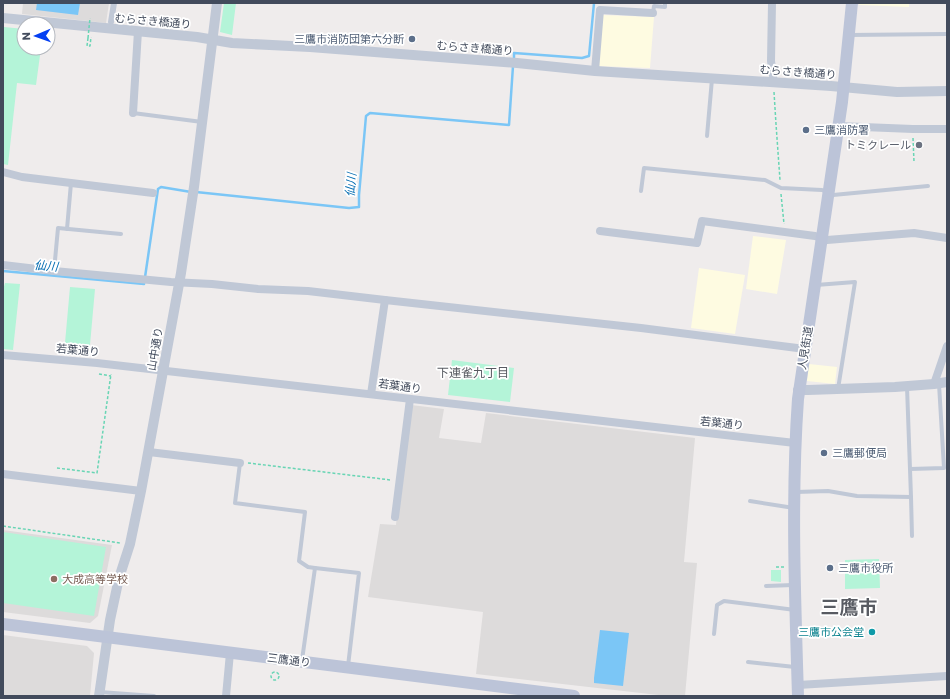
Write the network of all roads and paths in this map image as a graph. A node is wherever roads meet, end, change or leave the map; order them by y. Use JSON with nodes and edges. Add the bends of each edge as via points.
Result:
{"nodes":[{"id":1,"x":114,"y":3,"type":"edge"},
{"id":2,"x":217,"y":3,"type":"edge"},
{"id":3,"x":666,"y":3,"type":"edge"},
{"id":4,"x":772,"y":3,"type":"edge"},
{"id":5,"x":852,"y":3,"type":"edge"},
{"id":6,"x":653,"y":12,"type":"joint"},
{"id":7,"x":3,"y":18,"type":"edge"},
{"id":8,"x":90,"y":18,"type":"dead end"},
{"id":9,"x":111,"y":22,"type":"dead end"},
{"id":10,"x":138,"y":31,"type":"junction"},
{"id":11,"x":91,"y":33,"type":"dead end"},
{"id":12,"x":947,"y":34,"type":"edge"},
{"id":13,"x":849,"y":35,"type":"junction"},
{"id":14,"x":212,"y":39,"type":"junction"},
{"id":15,"x":595,"y":71,"type":"junction"},
{"id":16,"x":712,"y":79,"type":"junction"},
{"id":17,"x":774,"y":83,"type":"junction"},
{"id":18,"x":843,"y":87,"type":"junction"},
{"id":19,"x":947,"y":91,"type":"edge"},
{"id":20,"x":133,"y":113,"type":"joint"},
{"id":21,"x":202,"y":122,"type":"junction"},
{"id":22,"x":838,"y":126,"type":"junction"},
{"id":23,"x":913,"y":129,"type":"junction"},
{"id":24,"x":947,"y":129,"type":"edge"},
{"id":25,"x":707,"y":136,"type":"dead end"},
{"id":26,"x":914,"y":162,"type":"dead end"},
{"id":27,"x":3,"y":172,"type":"edge"},
{"id":28,"x":71,"y":183,"type":"junction"},
{"id":29,"x":928,"y":186,"type":"dead end"},
{"id":30,"x":781,"y":188,"type":"junction"},
{"id":31,"x":642,"y":191,"type":"dead end"},
{"id":32,"x":153,"y":193,"type":"dead end"},
{"id":33,"x":828,"y":193,"type":"junction"},
{"id":34,"x":67,"y":229,"type":"junction"},
{"id":35,"x":600,"y":231,"type":"dead end"},
{"id":36,"x":784,"y":232,"type":"junction"},
{"id":37,"x":121,"y":234,"type":"dead end"},
{"id":38,"x":821,"y":238,"type":"junction"},
{"id":39,"x":947,"y":238,"type":"edge"},
{"id":40,"x":3,"y":265,"type":"edge"},
{"id":41,"x":54,"y":271,"type":"junction"},
{"id":42,"x":179,"y":282,"type":"junction"},
{"id":43,"x":815,"y":285,"type":"junction"},
{"id":44,"x":385,"y":300,"type":"junction"},
{"id":45,"x":947,"y":346,"type":"edge"},
{"id":46,"x":805,"y":349,"type":"junction"},
{"id":47,"x":3,"y":355,"type":"edge"},
{"id":48,"x":111,"y":370,"type":"dead end"},
{"id":49,"x":163,"y":370,"type":"junction"},
{"id":50,"x":99,"y":374,"type":"dead end"},
{"id":51,"x":111,"y":376,"type":"junction"},
{"id":52,"x":940,"y":383,"type":"edge"},
{"id":53,"x":907,"y":386,"type":"junction"},
{"id":54,"x":838,"y":389,"type":"junction"},
{"id":55,"x":798,"y":390,"type":"junction"},
{"id":56,"x":371,"y":394,"type":"junction"},
{"id":57,"x":410,"y":399,"type":"junction"},
{"id":58,"x":795,"y":443,"type":"junction"},
{"id":59,"x":149,"y":452,"type":"junction"},
{"id":60,"x":240,"y":463,"type":"junction"},
{"id":61,"x":56,"y":468,"type":"dead end"},
{"id":62,"x":910,"y":469,"type":"junction"},
{"id":63,"x":3,"y":474,"type":"edge"},
{"id":64,"x":400,"y":481,"type":"junction"},
{"id":65,"x":142,"y":491,"type":"junction"},
{"id":66,"x":794,"y":492,"type":"junction"},
{"id":67,"x":911,"y":497,"type":"junction"},
{"id":68,"x":750,"y":501,"type":"dead end"},
{"id":69,"x":794,"y":508,"type":"junction"},
{"id":70,"x":395,"y":517,"type":"dead end"},
{"id":71,"x":3,"y":526,"type":"edge"},
{"id":72,"x":912,"y":536,"type":"dead end"},
{"id":73,"x":130,"y":544,"type":"junction"},
{"id":74,"x":776,"y":567,"type":"dead end"},
{"id":75,"x":787,"y":567,"type":"dead end"},
{"id":76,"x":315,"y":568,"type":"junction"},
{"id":77,"x":795,"y":585,"type":"junction"},
{"id":78,"x":766,"y":586,"type":"dead end"},
{"id":79,"x":795,"y":610,"type":"junction"},
{"id":80,"x":3,"y":624,"type":"edge"},
{"id":81,"x":714,"y":634,"type":"dead end"},
{"id":82,"x":107,"y":637,"type":"junction"},
{"id":83,"x":230,"y":653,"type":"junction"},
{"id":84,"x":302,"y":662,"type":"junction"},
{"id":85,"x":748,"y":662,"type":"dead end"},
{"id":86,"x":797,"y":667,"type":"junction"},
{"id":87,"x":279,"y":668,"type":"dead end"},
{"id":88,"x":348,"y":668,"type":"junction"},
{"id":89,"x":279,"y":675,"type":"junction"},
{"id":90,"x":947,"y":676,"type":"edge"},
{"id":91,"x":798,"y":691,"type":"edge"},
{"id":92,"x":100,"y":694,"type":"edge"},
{"id":93,"x":139,"y":696,"type":"edge"},
{"id":94,"x":154,"y":696,"type":"edge"},
{"id":95,"x":226,"y":696,"type":"edge"},
{"id":96,"x":574,"y":696,"type":"edge"}],
"edges":[{"from":1,"to":9,"type":"street"},
{"from":2,"to":14,"type":"street","name":"山中通り"},
{"from":3,"to":6,"type":"lane","via":[[665,6],[654,6]]},
{"from":4,"to":17,"type":"street","via":[[771,61]]},
{"from":5,"to":13,"type":"main road","name":"人見街道"},
{"from":6,"to":15,"type":"street","via":[[600,10]]},
{"from":7,"to":10,"type":"street","name":"むらさき橋通り"},
{"from":8,"to":11,"type":"path","bridge":true,"via":[[87,46],[90,46]]},
{"from":10,"to":14,"type":"street","name":"むらさき橋通り"},
{"from":10,"to":20,"type":"street"},
{"from":12,"to":13,"type":"lane"},
{"from":13,"to":18,"type":"main road","name":"人見街道"},
{"from":14,"to":15,"type":"street","name":"むらさき橋通り","via":[[232,43],[310,47]]},
{"from":14,"to":21,"type":"street","name":"山中通り"},
{"from":15,"to":16,"type":"street","name":"むらさき橋通り"},
{"from":16,"to":17,"type":"street","name":"むらさき橋通り"},
{"from":16,"to":25,"type":"lane"},
{"from":17,"to":18,"type":"street","name":"むらさき橋通り"},
{"from":17,"to":30,"type":"path"},
{"from":18,"to":19,"type":"street","name":"むらさき橋通り","via":[[897,92]]},
{"from":18,"to":22,"type":"main road","name":"人見街道"},
{"from":20,"to":21,"type":"lane"},
{"from":21,"to":42,"type":"street","name":"山中通り","via":[[194,192]]},
{"from":22,"to":23,"type":"street"},
{"from":22,"to":33,"type":"main road","name":"人見街道"},
{"from":23,"to":24,"type":"street"},
{"from":23,"to":26,"type":"path"},
{"from":27,"to":28,"type":"street"},
{"from":28,"to":32,"type":"street"},
{"from":28,"to":34,"type":"lane"},
{"from":29,"to":33,"type":"lane","via":[[833,195]]},
{"from":30,"to":31,"type":"lane","via":[[765,180],[644,168]]},
{"from":30,"to":33,"type":"lane","via":[[822,190]]},
{"from":30,"to":36,"type":"path"},
{"from":33,"to":38,"type":"main road","name":"人見街道"},
{"from":34,"to":37,"type":"lane"},
{"from":34,"to":41,"type":"lane","via":[[58,228]]},
{"from":35,"to":36,"type":"street","via":[[698,243],[702,221]]},
{"from":36,"to":38,"type":"street"},
{"from":38,"to":39,"type":"street","via":[[827,240],[914,233]]},
{"from":38,"to":43,"type":"main road","name":"人見街道"},
{"from":40,"to":41,"type":"street"},
{"from":41,"to":42,"type":"street"},
{"from":42,"to":44,"type":"street","via":[[308,291]]},
{"from":42,"to":49,"type":"street","name":"山中通り"},
{"from":43,"to":46,"type":"main road","name":"人見街道"},
{"from":43,"to":54,"type":"lane","via":[[854,282]]},
{"from":44,"to":46,"type":"street"},
{"from":44,"to":56,"type":"street"},
{"from":45,"to":52,"type":"street"},
{"from":46,"to":55,"type":"main road","name":"人見街道"},
{"from":47,"to":49,"type":"street","name":"若葉通り"},
{"from":48,"to":51,"type":"path"},
{"from":49,"to":56,"type":"street","name":"若葉通り"},
{"from":49,"to":59,"type":"street","name":"山中通り"},
{"from":50,"to":51,"type":"path"},
{"from":51,"to":61,"type":"path","via":[[97,473]]},
{"from":52,"to":53,"type":"street"},
{"from":52,"to":62,"type":"lane","via":[[944,468]]},
{"from":53,"to":54,"type":"street"},
{"from":53,"to":62,"type":"lane"},
{"from":54,"to":55,"type":"street"},
{"from":55,"to":58,"type":"main road","name":"人見街道"},
{"from":56,"to":57,"type":"street","name":"若葉通り"},
{"from":57,"to":58,"type":"street","name":"若葉通り"},
{"from":57,"to":64,"type":"street"},
{"from":58,"to":66,"type":"main road","name":"人見街道"},
{"from":59,"to":60,"type":"street"},
{"from":59,"to":65,"type":"street","name":"山中通り"},
{"from":60,"to":64,"type":"path"},
{"from":60,"to":76,"type":"lane","via":[[235,503],[305,512],[298,561]]},
{"from":62,"to":67,"type":"lane"},
{"from":63,"to":65,"type":"street"},
{"from":64,"to":70,"type":"street"},
{"from":65,"to":73,"type":"street","name":"山中通り"},
{"from":66,"to":67,"type":"lane","via":[[828,491],[858,496]]},
{"from":66,"to":69,"type":"main road","name":"人見街道"},
{"from":67,"to":72,"type":"lane"},
{"from":68,"to":69,"type":"lane"},
{"from":69,"to":77,"type":"main road","name":"人見街道"},
{"from":71,"to":73,"type":"path"},
{"from":73,"to":82,"type":"street","name":"山中通り","via":[[119,578]]},
{"from":74,"to":75,"type":"path"},
{"from":76,"to":84,"type":"lane"},
{"from":76,"to":88,"type":"lane","via":[[359,573]]},
{"from":77,"to":78,"type":"lane"},
{"from":77,"to":79,"type":"main road","name":"人見街道"},
{"from":79,"to":81,"type":"lane","via":[[724,601],[717,604]]},
{"from":79,"to":86,"type":"main road","name":"人見街道"},
{"from":80,"to":82,"type":"main road","name":"三鷹通り"},
{"from":82,"to":83,"type":"main road","name":"三鷹通り"},
{"from":82,"to":92,"type":"street","name":"山中通り"},
{"from":83,"to":84,"type":"main road","name":"三鷹通り"},
{"from":83,"to":95,"type":"street"},
{"from":84,"to":88,"type":"main road","name":"三鷹通り"},
{"from":85,"to":86,"type":"lane"},
{"from":86,"to":91,"type":"main road","name":"人見街道"},
{"from":87,"to":89,"type":"path"},
{"from":88,"to":96,"type":"main road","name":"三鷹通り"},
{"from":89,"to":89,"type":"path","via":[[278,679],[272,680],[273,672]]},
{"from":90,"to":91,"type":"street"},
{"from":92,"to":93,"type":"lane"},
{"from":93,"to":94,"type":"lane"}]}
